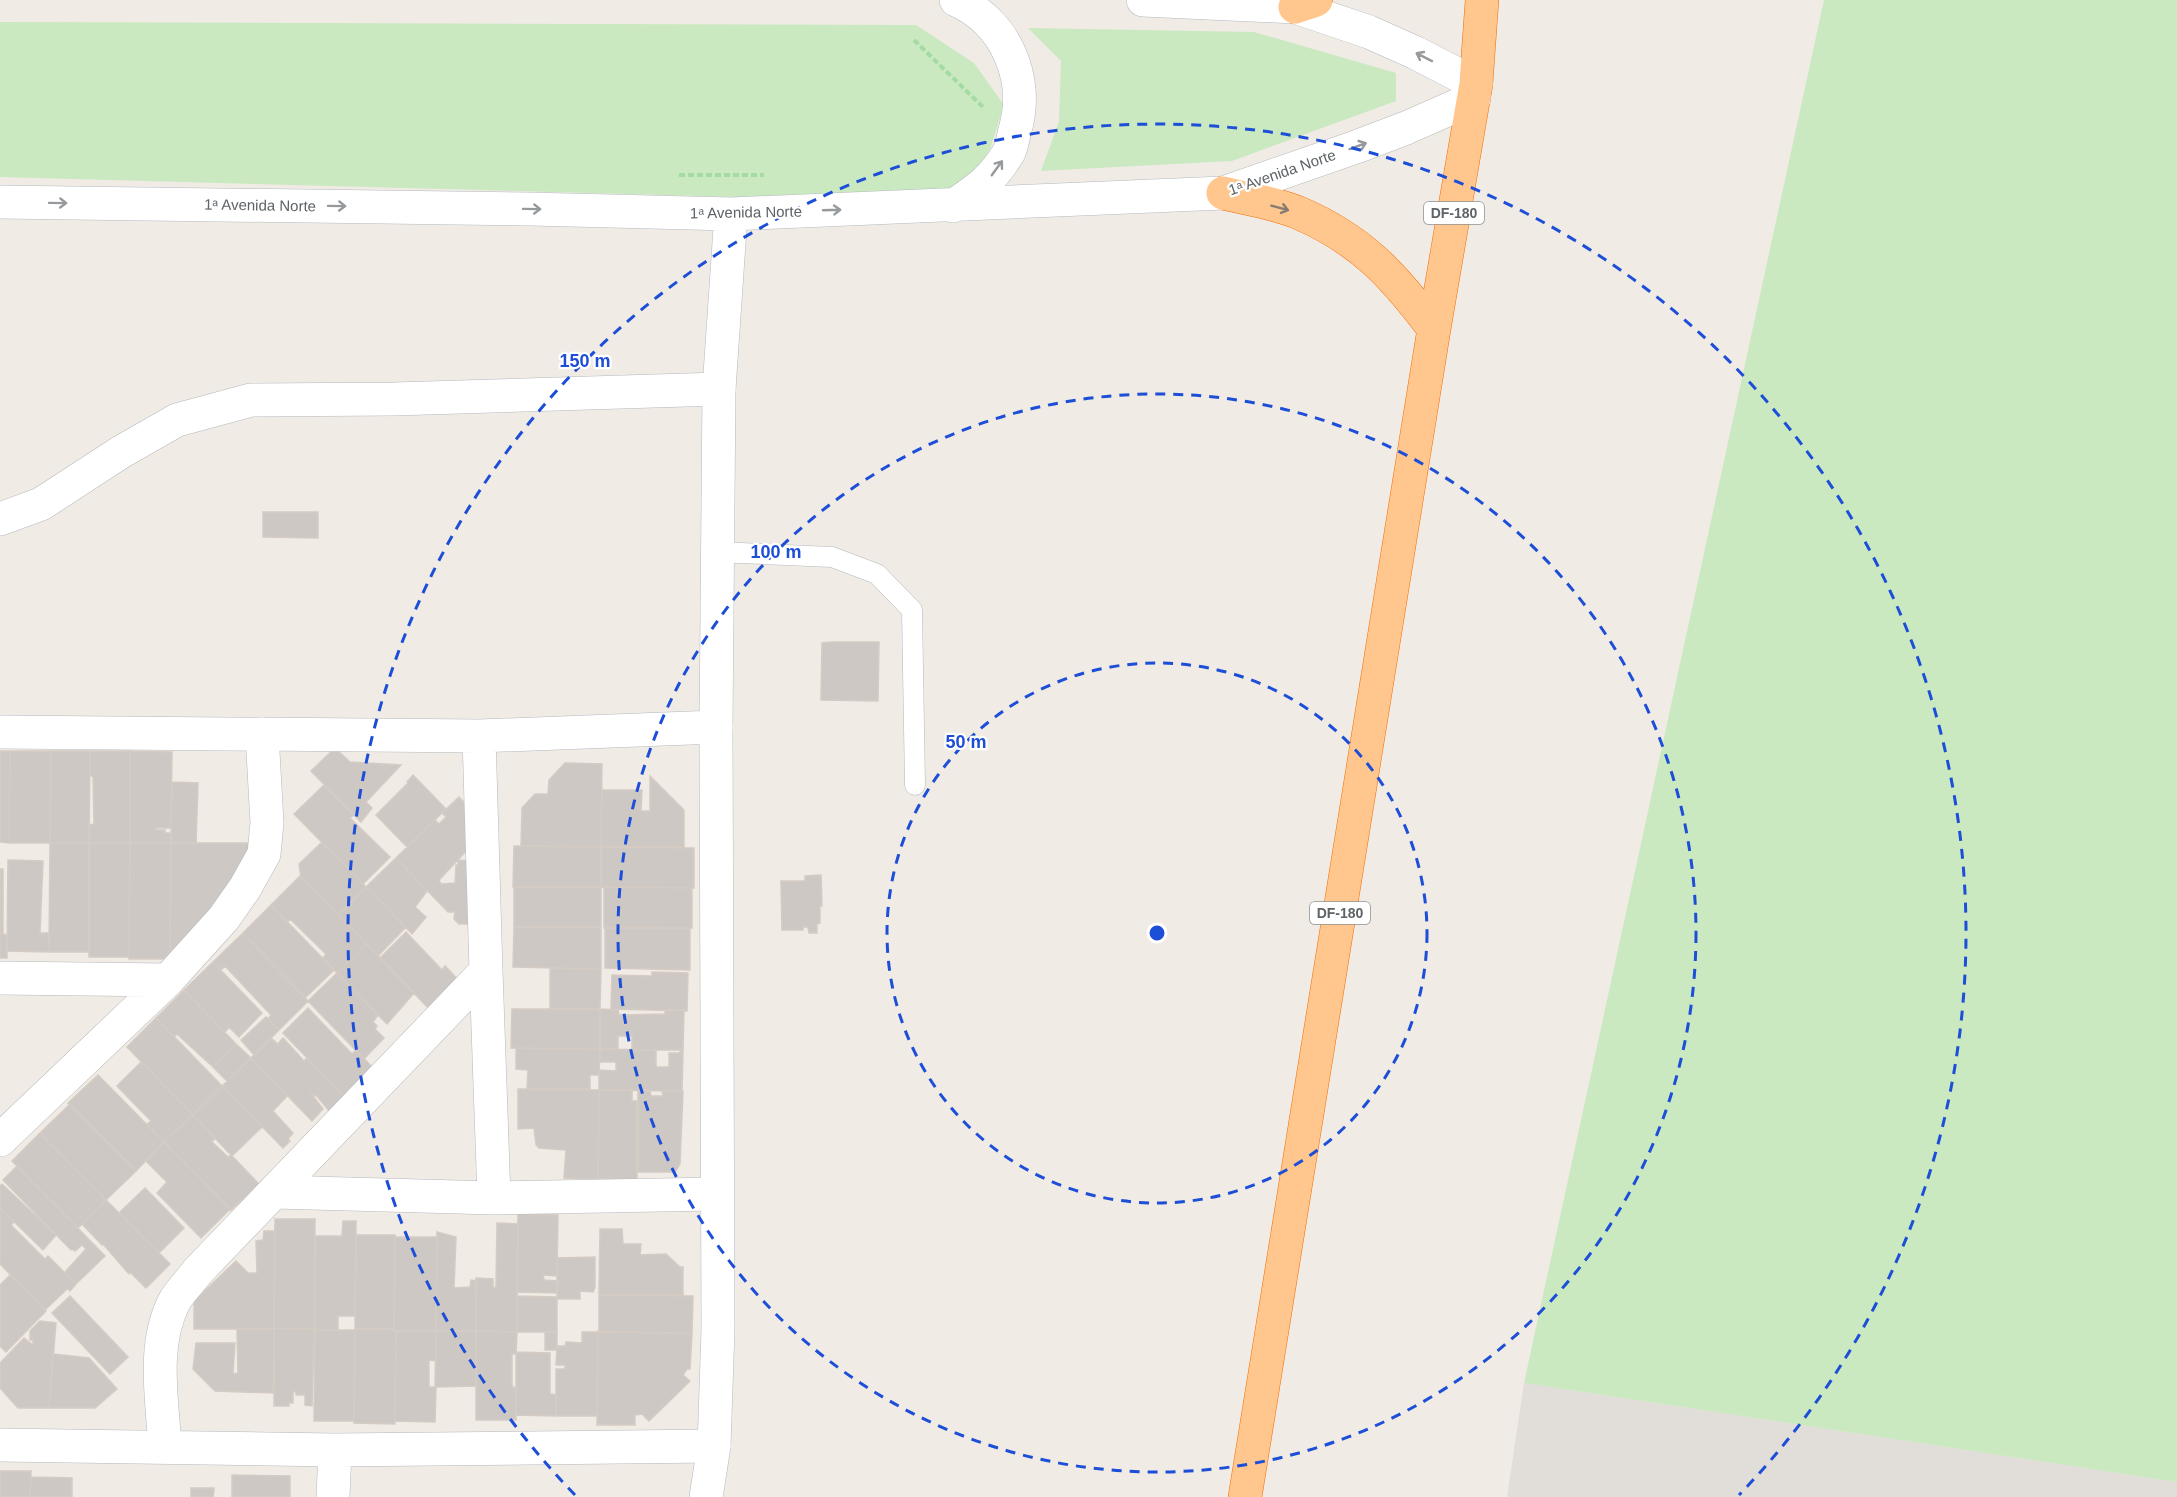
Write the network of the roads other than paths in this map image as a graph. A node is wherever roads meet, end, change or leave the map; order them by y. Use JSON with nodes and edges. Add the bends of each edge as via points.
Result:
{"nodes":[{"id":1,"x":956,"y":0,"type":"edge"},
{"id":2,"x":1143,"y":0,"type":"edge"},
{"id":3,"x":1482,"y":0,"type":"edge"},
{"id":4,"x":1306,"y":4,"type":"edge"},
{"id":5,"x":1475,"y":91,"type":"junction"},
{"id":6,"x":1223,"y":193,"type":"junction"},
{"id":7,"x":0,"y":202,"type":"edge"},
{"id":8,"x":953,"y":206,"type":"junction"},
{"id":9,"x":731,"y":214,"type":"junction"},
{"id":10,"x":1434,"y":329,"type":"junction"},
{"id":11,"x":719,"y":389,"type":"junction"},
{"id":12,"x":0,"y":519,"type":"edge"},
{"id":13,"x":716,"y":552,"type":"junction"},
{"id":14,"x":716,"y":727,"type":"junction"},
{"id":15,"x":0,"y":732,"type":"edge"},
{"id":16,"x":262,"y":734,"type":"junction"},
{"id":17,"x":479,"y":736,"type":"junction"},
{"id":18,"x":915,"y":784,"type":"dead end"},
{"id":19,"x":486,"y":971,"type":"junction"},
{"id":20,"x":0,"y":978,"type":"edge"},
{"id":21,"x":168,"y":980,"type":"junction"},
{"id":22,"x":0,"y":1140,"type":"edge"},
{"id":23,"x":275,"y":1192,"type":"junction"},
{"id":24,"x":716,"y":1194,"type":"junction"},
{"id":25,"x":494,"y":1198,"type":"junction"},
{"id":26,"x":0,"y":1444,"type":"edge"},
{"id":27,"x":165,"y":1446,"type":"junction"},
{"id":28,"x":714,"y":1446,"type":"junction"},
{"id":29,"x":335,"y":1450,"type":"junction"},
{"id":30,"x":333,"y":1497,"type":"edge"},
{"id":31,"x":706,"y":1497,"type":"edge"},
{"id":32,"x":1245,"y":1497,"type":"edge"}],
"edges":[{"from":8,"to":1,"type":"street","one_way":true,"via":[[986,183],[1010,151],[1021,111],[1017,71],[1000,35],[970,6]]},
{"from":2,"to":4,"type":"street"},
{"from":3,"to":5,"type":"highway","number":"DF-180"},
{"from":5,"to":4,"type":"street","one_way":true,"via":[[1416,53]]},
{"from":6,"to":5,"type":"street","name":"1ᵃ Avenida Norte","one_way":true,"via":[[1406,128]]},
{"from":5,"to":10,"type":"highway","number":"DF-180"},
{"from":6,"to":8,"type":"street","name":"1ᵃ Avenida Norte"},
{"from":6,"to":10,"type":"highway","one_way":true,"via":[[1297,212],[1338,232],[1377,261]]},
{"from":7,"to":9,"type":"street","name":"1ᵃ Avenida Norte","one_way":true},
{"from":9,"to":8,"type":"street","name":"1ᵃ Avenida Norte","one_way":true},
{"from":9,"to":11,"type":"street"},
{"from":10,"to":32,"type":"highway","number":"DF-180"},
{"from":11,"to":12,"type":"street","via":[[251,400],[177,420],[41,504]]},
{"from":11,"to":13,"type":"street"},
{"from":13,"to":14,"type":"street"},
{"from":13,"to":18,"type":"lane","via":[[832,556],[877,574],[912,610]]},
{"from":14,"to":17,"type":"street"},
{"from":14,"to":24,"type":"street"},
{"from":15,"to":16,"type":"street"},
{"from":16,"to":17,"type":"street"},
{"from":16,"to":21,"type":"street","via":[[267,823],[264,854],[224,918]]},
{"from":17,"to":19,"type":"street"},
{"from":19,"to":23,"type":"street"},
{"from":19,"to":25,"type":"street"},
{"from":20,"to":21,"type":"street"},
{"from":21,"to":22,"type":"street"},
{"from":23,"to":25,"type":"street"},
{"from":23,"to":27,"type":"street","via":[[197,1272],[174,1302],[163,1336],[161,1361]]},
{"from":24,"to":25,"type":"street"},
{"from":24,"to":28,"type":"street","via":[[718,1330]]},
{"from":26,"to":27,"type":"street"},
{"from":27,"to":29,"type":"street"},
{"from":28,"to":29,"type":"street"},
{"from":28,"to":31,"type":"street"},
{"from":29,"to":30,"type":"street"}]}
